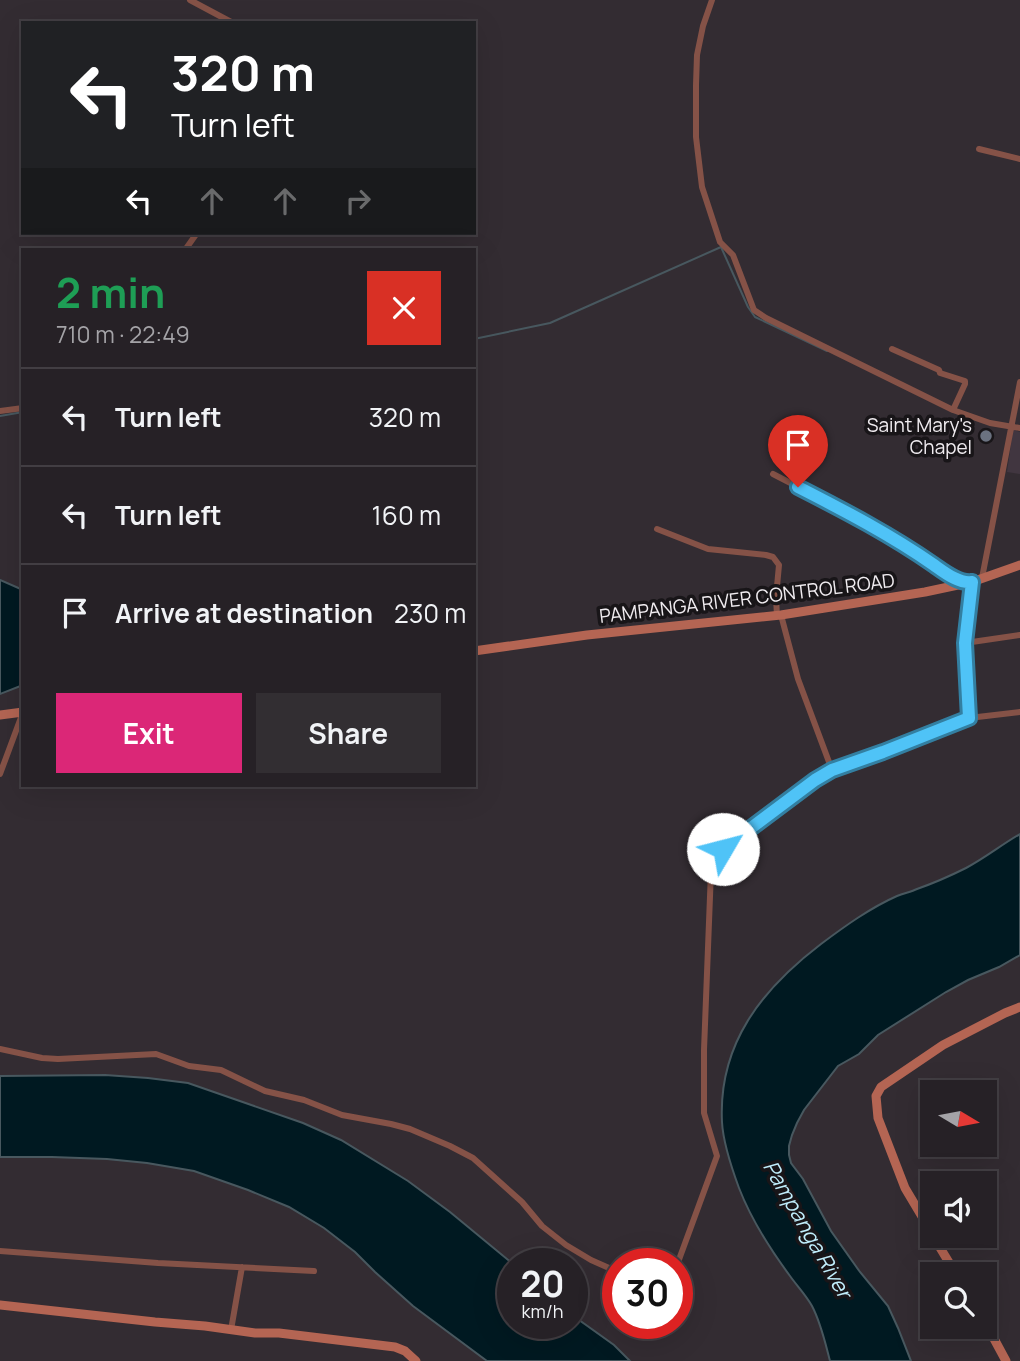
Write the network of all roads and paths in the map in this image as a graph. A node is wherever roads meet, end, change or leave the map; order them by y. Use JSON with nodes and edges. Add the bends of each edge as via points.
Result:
{"nodes":[{"id":1,"x":190,"y":0,"type":"edge"},
{"id":2,"x":712,"y":0,"type":"edge"},
{"id":3,"x":229,"y":21,"type":"edge"},
{"id":4,"x":979,"y":149,"type":"dead end"},
{"id":5,"x":1020,"y":159,"type":"edge"},
{"id":6,"x":892,"y":349,"type":"dead end"},
{"id":7,"x":1020,"y":382,"type":"edge"},
{"id":8,"x":21,"y":408,"type":"edge"},
{"id":9,"x":953,"y":410,"type":"junction"},
{"id":10,"x":0,"y":411,"type":"edge"},
{"id":11,"x":1012,"y":426,"type":"junction"},
{"id":12,"x":1020,"y":428,"type":"edge"},
{"id":13,"x":773,"y":474,"type":"dead end"},
{"id":14,"x":657,"y":529,"type":"dead end"},
{"id":15,"x":1020,"y":565,"type":"edge"},
{"id":16,"x":982,"y":578,"type":"junction"},
{"id":17,"x":970,"y":582,"type":"junction"},
{"id":18,"x":779,"y":615,"type":"junction"},
{"id":19,"x":1020,"y":635,"type":"edge"},
{"id":20,"x":965,"y":643,"type":"junction"},
{"id":21,"x":476,"y":651,"type":"edge"},
{"id":22,"x":21,"y":712,"type":"edge"},
{"id":23,"x":1020,"y":712,"type":"edge"},
{"id":24,"x":0,"y":715,"type":"edge"},
{"id":25,"x":21,"y":717,"type":"edge"},
{"id":26,"x":969,"y":718,"type":"junction"},
{"id":27,"x":832,"y":770,"type":"junction"},
{"id":28,"x":0,"y":774,"type":"edge"},
{"id":29,"x":1020,"y":1007,"type":"edge"},
{"id":30,"x":0,"y":1049,"type":"edge"},
{"id":31,"x":920,"y":1213,"type":"edge"},
{"id":32,"x":683,"y":1248,"type":"edge"},
{"id":33,"x":0,"y":1251,"type":"edge"},
{"id":34,"x":602,"y":1265,"type":"edge"},
{"id":35,"x":242,"y":1267,"type":"junction"},
{"id":36,"x":314,"y":1271,"type":"dead end"},
{"id":37,"x":0,"y":1305,"type":"edge"},
{"id":38,"x":232,"y":1330,"type":"junction"},
{"id":39,"x":994,"y":1339,"type":"edge"},
{"id":40,"x":416,"y":1361,"type":"edge"},
{"id":41,"x":1006,"y":1361,"type":"edge"}],
"edges":[{"from":1,"to":3,"type":"street"},
{"from":2,"to":9,"type":"street","via":[[697,55],[696,137],[702,187],[720,242],[733,255],[754,310]]},
{"from":4,"to":5,"type":"street"},
{"from":6,"to":9,"type":"street","via":[[965,382]]},
{"from":7,"to":11,"type":"street"},
{"from":8,"to":10,"type":"street"},
{"from":9,"to":11,"type":"street"},
{"from":11,"to":12,"type":"street"},
{"from":11,"to":16,"type":"street"},
{"from":13,"to":17,"type":"street"},
{"from":14,"to":18,"type":"street","via":[[708,549],[773,557],[779,565]]},
{"from":15,"to":16,"type":"street","name":"PAMPANGA RIVER CONTROL ROAD"},
{"from":16,"to":17,"type":"street","name":"PAMPANGA RIVER CONTROL ROAD"},
{"from":17,"to":18,"type":"street","name":"PAMPANGA RIVER CONTROL ROAD"},
{"from":17,"to":20,"type":"street"},
{"from":18,"to":21,"type":"street","name":"PAMPANGA RIVER CONTROL ROAD"},
{"from":18,"to":27,"type":"street"},
{"from":19,"to":20,"type":"street"},
{"from":20,"to":26,"type":"street"},
{"from":22,"to":24,"type":"street"},
{"from":23,"to":26,"type":"street"},
{"from":25,"to":28,"type":"street"},
{"from":26,"to":27,"type":"street"},
{"from":27,"to":32,"type":"street","via":[[723,849],[713,864],[704,1113],[717,1156]]},
{"from":29,"to":31,"type":"street","via":[[943,1045],[881,1087],[876,1096],[878,1118],[905,1188]]},
{"from":30,"to":34,"type":"street","via":[[42,1058],[156,1054],[189,1066],[221,1070],[265,1091],[342,1115],[410,1129],[473,1158],[523,1202],[542,1226]]},
{"from":33,"to":35,"type":"street"},
{"from":35,"to":36,"type":"street"},
{"from":35,"to":38,"type":"street"},
{"from":37,"to":38,"type":"street"},
{"from":38,"to":40,"type":"street","via":[[395,1347]]},
{"from":39,"to":41,"type":"street"}]}
